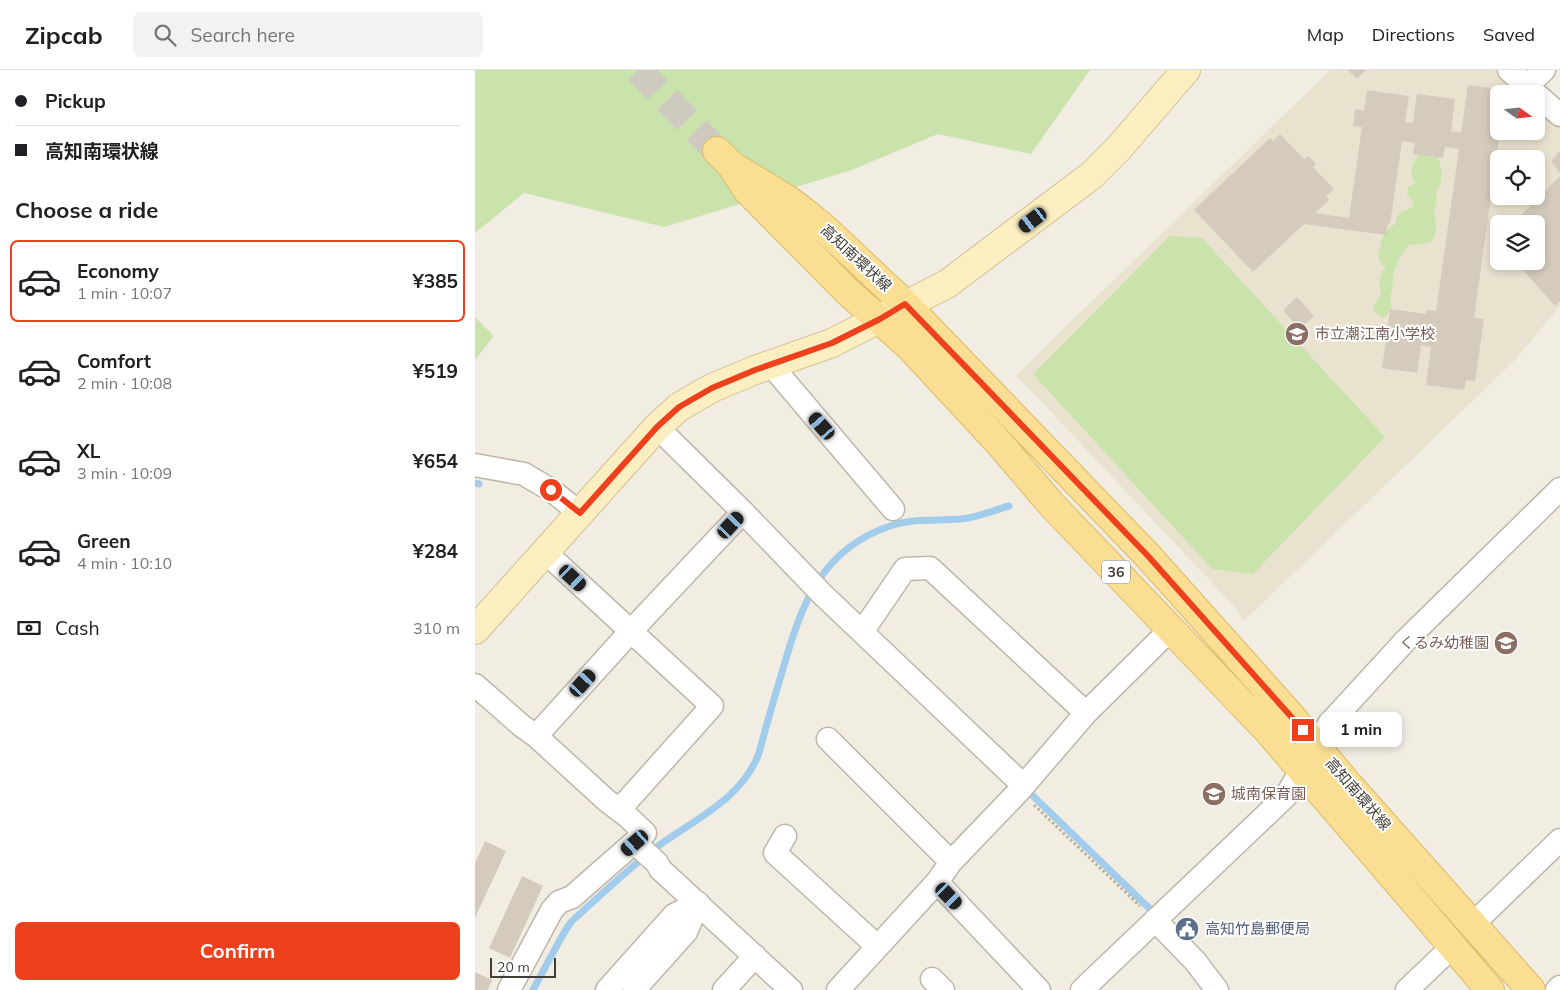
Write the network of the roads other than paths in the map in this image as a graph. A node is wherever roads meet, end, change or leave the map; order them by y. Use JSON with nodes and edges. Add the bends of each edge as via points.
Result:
{"nodes":[{"id":1,"x":1186,"y":70,"type":"edge"},
{"id":2,"x":1509,"y":70,"type":"edge"},
{"id":3,"x":1544,"y":70,"type":"edge"},
{"id":4,"x":1526,"y":85,"type":"edge"},
{"id":5,"x":1536,"y":85,"type":"edge"},
{"id":6,"x":1545,"y":101,"type":"edge"},
{"id":7,"x":1560,"y":114,"type":"edge"},
{"id":8,"x":905,"y":304,"type":"junction"},
{"id":9,"x":880,"y":319,"type":"junction"},
{"id":10,"x":771,"y":365,"type":"junction"},
{"id":11,"x":657,"y":427,"type":"junction"},
{"id":12,"x":475,"y":464,"type":"edge"},
{"id":13,"x":1560,"y":489,"type":"edge"},
{"id":14,"x":893,"y":509,"type":"dead end"},
{"id":15,"x":743,"y":512,"type":"junction"},
{"id":16,"x":580,"y":513,"type":"junction"},
{"id":17,"x":545,"y":552,"type":"junction"},
{"id":18,"x":1171,"y":629,"type":"junction"},
{"id":19,"x":475,"y":630,"type":"edge"},
{"id":20,"x":631,"y":631,"type":"junction"},
{"id":21,"x":862,"y":632,"type":"junction"},
{"id":22,"x":475,"y":685,"type":"edge"},
{"id":23,"x":1086,"y":713,"type":"junction"},
{"id":24,"x":536,"y":736,"type":"junction"},
{"id":25,"x":828,"y":739,"type":"dead end"},
{"id":26,"x":1316,"y":745,"type":"junction"},
{"id":27,"x":1302,"y":769,"type":"junction"},
{"id":28,"x":1021,"y":788,"type":"junction"},
{"id":29,"x":619,"y":810,"type":"junction"},
{"id":30,"x":785,"y":836,"type":"dead end"},
{"id":31,"x":1560,"y":840,"type":"edge"},
{"id":32,"x":643,"y":850,"type":"junction"},
{"id":33,"x":951,"y":862,"type":"junction"},
{"id":34,"x":937,"y":882,"type":"junction"},
{"id":35,"x":698,"y":903,"type":"junction"},
{"id":36,"x":1155,"y":920,"type":"junction"},
{"id":37,"x":1473,"y":924,"type":"junction"},
{"id":38,"x":877,"y":946,"type":"junction"},
{"id":39,"x":1453,"y":946,"type":"junction"},
{"id":40,"x":755,"y":956,"type":"junction"},
{"id":41,"x":846,"y":987,"type":"edge"},
{"id":42,"x":1560,"y":987,"type":"edge"},
{"id":43,"x":509,"y":990,"type":"edge"},
{"id":44,"x":607,"y":990,"type":"edge"},
{"id":45,"x":634,"y":990,"type":"edge"},
{"id":46,"x":724,"y":990,"type":"edge"},
{"id":47,"x":791,"y":990,"type":"edge"},
{"id":48,"x":1039,"y":990,"type":"edge"},
{"id":49,"x":1081,"y":990,"type":"edge"},
{"id":50,"x":1217,"y":990,"type":"edge"},
{"id":51,"x":1407,"y":990,"type":"edge"},
{"id":52,"x":1490,"y":990,"type":"edge"},
{"id":53,"x":1531,"y":990,"type":"edge"},
{"id":54,"x":1557,"y":990,"type":"edge"}],
"edges":[{"from":1,"to":8,"type":"street","via":[[1092,175],[947,284]]},
{"from":2,"to":4,"type":"street"},
{"from":3,"to":5,"type":"street"},
{"from":6,"to":7,"type":"street"},
{"from":8,"to":9,"type":"street"},
{"from":8,"to":9,"type":"main road","name":"高知南環状線","number":"36","via":[[807,214],[724,158],[748,191],[848,292]]},
{"from":8,"to":26,"type":"main road","name":"高知南環状線","number":"36","via":[[1148,556]]},
{"from":9,"to":10,"type":"street","via":[[832,343]]},
{"from":9,"to":18,"type":"main road","name":"高知南環状線","number":"36","via":[[910,347],[1051,504]]},
{"from":10,"to":11,"type":"street","via":[[712,388],[679,407]]},
{"from":10,"to":14,"type":"street"},
{"from":11,"to":15,"type":"street"},
{"from":11,"to":16,"type":"street"},
{"from":12,"to":16,"type":"street","via":[[524,474]]},
{"from":13,"to":26,"type":"street","via":[[1406,640],[1329,724]]},
{"from":15,"to":20,"type":"street"},
{"from":15,"to":21,"type":"street"},
{"from":16,"to":17,"type":"street"},
{"from":17,"to":19,"type":"street"},
{"from":17,"to":20,"type":"street"},
{"from":18,"to":23,"type":"street"},
{"from":18,"to":27,"type":"main road","name":"高知南環状線","number":"36"},
{"from":20,"to":24,"type":"street"},
{"from":20,"to":29,"type":"street","via":[[712,706]]},
{"from":21,"to":23,"type":"street","via":[[905,569],[931,568]]},
{"from":21,"to":28,"type":"street"},
{"from":22,"to":24,"type":"street"},
{"from":23,"to":28,"type":"street"},
{"from":24,"to":29,"type":"street"},
{"from":25,"to":33,"type":"street"},
{"from":26,"to":27,"type":"street"},
{"from":26,"to":37,"type":"main road","name":"高知南環状線","number":"36"},
{"from":27,"to":36,"type":"street","via":[[1286,796]]},
{"from":27,"to":39,"type":"main road","name":"高知南環状線","number":"36"},
{"from":28,"to":33,"type":"street"},
{"from":29,"to":32,"type":"street","via":[[645,833]]},
{"from":30,"to":38,"type":"street","via":[[775,853]]},
{"from":31,"to":37,"type":"street"},
{"from":32,"to":35,"type":"street"},
{"from":32,"to":43,"type":"street","via":[[573,897],[559,902]]},
{"from":33,"to":34,"type":"street"},
{"from":34,"to":38,"type":"street"},
{"from":34,"to":48,"type":"street"},
{"from":35,"to":40,"type":"street"},
{"from":35,"to":44,"type":"street","via":[[674,915]]},
{"from":35,"to":45,"type":"street","via":[[686,932]]},
{"from":36,"to":49,"type":"street"},
{"from":36,"to":50,"type":"street","via":[[1195,961]]},
{"from":37,"to":53,"type":"main road","name":"高知南環状線","number":"36"},
{"from":38,"to":41,"type":"street"},
{"from":39,"to":51,"type":"street"},
{"from":39,"to":52,"type":"main road","name":"高知南環状線","number":"36"},
{"from":40,"to":46,"type":"street"},
{"from":40,"to":47,"type":"street"},
{"from":42,"to":54,"type":"street"}]}
